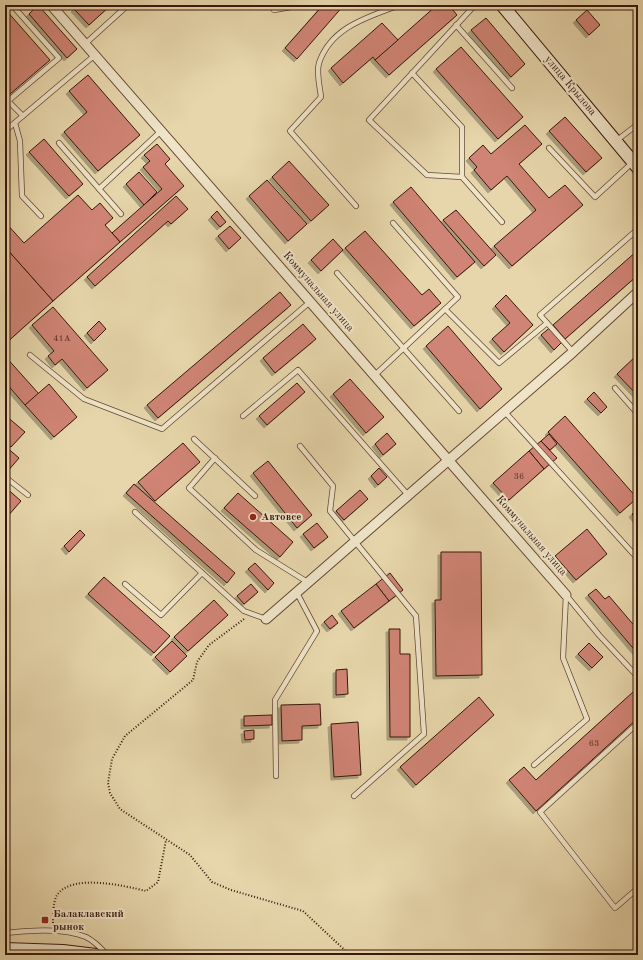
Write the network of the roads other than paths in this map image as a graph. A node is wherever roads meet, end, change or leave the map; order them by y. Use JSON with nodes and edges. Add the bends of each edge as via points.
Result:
{"nodes":[{"id":1,"x":12,"y":5,"type":"edge"},
{"id":2,"x":128,"y":5,"type":"edge"},
{"id":3,"x":270,"y":5,"type":"edge"},
{"id":4,"x":302,"y":5,"type":"edge"},
{"id":5,"x":400,"y":5,"type":"edge"},
{"id":6,"x":475,"y":5,"type":"edge"},
{"id":7,"x":502,"y":5,"type":"edge"},
{"id":8,"x":57,"y":7,"type":"edge"},
{"id":9,"x":456,"y":25,"type":"junction"},
{"id":10,"x":85,"y":44,"type":"junction"},
{"id":11,"x":95,"y":55,"type":"junction"},
{"id":12,"x":412,"y":73,"type":"junction"},
{"id":13,"x":512,"y":88,"type":"dead end"},
{"id":14,"x":7,"y":100,"type":"edge"},
{"id":15,"x":23,"y":116,"type":"junction"},
{"id":16,"x":15,"y":123,"type":"junction"},
{"id":17,"x":638,"y":124,"type":"edge"},
{"id":18,"x":5,"y":131,"type":"edge"},
{"id":19,"x":161,"y":131,"type":"junction"},
{"id":20,"x":616,"y":141,"type":"junction"},
{"id":21,"x":59,"y":143,"type":"dead end"},
{"id":22,"x":549,"y":148,"type":"dead end"},
{"id":23,"x":636,"y":165,"type":"edge"},
{"id":24,"x":462,"y":177,"type":"junction"},
{"id":25,"x":99,"y":189,"type":"junction"},
{"id":26,"x":356,"y":206,"type":"dead end"},
{"id":27,"x":121,"y":214,"type":"dead end"},
{"id":28,"x":41,"y":216,"type":"dead end"},
{"id":29,"x":502,"y":222,"type":"dead end"},
{"id":30,"x":393,"y":223,"type":"dead end"},
{"id":31,"x":638,"y":229,"type":"edge"},
{"id":32,"x":338,"y":273,"type":"dead end"},
{"id":33,"x":638,"y":292,"type":"edge"},
{"id":34,"x":311,"y":302,"type":"junction"},
{"id":35,"x":445,"y":309,"type":"junction"},
{"id":36,"x":548,"y":322,"type":"junction"},
{"id":37,"x":404,"y":348,"type":"junction"},
{"id":38,"x":573,"y":352,"type":"junction"},
{"id":39,"x":30,"y":355,"type":"dead end"},
{"id":40,"x":375,"y":374,"type":"junction"},
{"id":41,"x":615,"y":388,"type":"dead end"},
{"id":42,"x":459,"y":411,"type":"dead end"},
{"id":43,"x":504,"y":412,"type":"junction"},
{"id":44,"x":243,"y":416,"type":"dead end"},
{"id":45,"x":638,"y":417,"type":"edge"},
{"id":46,"x":194,"y":439,"type":"dead end"},
{"id":47,"x":300,"y":446,"type":"dead end"},
{"id":48,"x":215,"y":458,"type":"junction"},
{"id":49,"x":449,"y":459,"type":"junction"},
{"id":50,"x":5,"y":478,"type":"edge"},
{"id":51,"x":28,"y":495,"type":"dead end"},
{"id":52,"x":408,"y":495,"type":"junction"},
{"id":53,"x":255,"y":496,"type":"dead end"},
{"id":54,"x":135,"y":512,"type":"dead end"},
{"id":55,"x":356,"y":542,"type":"junction"},
{"id":56,"x":638,"y":559,"type":"edge"},
{"id":57,"x":202,"y":573,"type":"junction"},
{"id":58,"x":309,"y":583,"type":"junction"},
{"id":59,"x":125,"y":584,"type":"dead end"},
{"id":60,"x":297,"y":593,"type":"junction"},
{"id":61,"x":566,"y":595,"type":"junction"},
{"id":62,"x":266,"y":620,"type":"joint"},
{"id":63,"x":638,"y":677,"type":"edge"},
{"id":64,"x":638,"y":723,"type":"edge"},
{"id":65,"x":534,"y":765,"type":"dead end"},
{"id":66,"x":276,"y":776,"type":"dead end"},
{"id":67,"x":354,"y":796,"type":"dead end"},
{"id":68,"x":638,"y":888,"type":"edge"},
{"id":69,"x":5,"y":933,"type":"edge"},
{"id":70,"x":10,"y":951,"type":"edge"},
{"id":71,"x":86,"y":954,"type":"edge"},
{"id":72,"x":107,"y":955,"type":"edge"}],
"edges":[{"from":1,"to":14,"type":"lane","via":[[59,58]]},
{"from":2,"to":10,"type":"lane"},
{"from":3,"to":4,"type":"lane","via":[[274,10]]},
{"from":5,"to":26,"type":"lane","via":[[355,22],[331,40],[318,64],[321,97],[290,130]]},
{"from":6,"to":9,"type":"lane"},
{"from":7,"to":20,"type":"street","name":"улица Крылова"},
{"from":8,"to":10,"type":"street","name":"Коммунальная улица"},
{"from":9,"to":12,"type":"lane"},
{"from":9,"to":13,"type":"lane"},
{"from":10,"to":11,"type":"street","name":"Коммунальная улица"},
{"from":11,"to":15,"type":"lane"},
{"from":11,"to":19,"type":"street","name":"Коммунальная улица"},
{"from":12,"to":24,"type":"lane","via":[[462,127]]},
{"from":12,"to":24,"type":"lane","via":[[368,120],[427,175]]},
{"from":14,"to":15,"type":"lane"},
{"from":15,"to":16,"type":"lane"},
{"from":16,"to":18,"type":"lane"},
{"from":16,"to":28,"type":"lane","via":[[20,141],[22,196]]},
{"from":17,"to":20,"type":"lane"},
{"from":19,"to":25,"type":"lane"},
{"from":19,"to":34,"type":"street","name":"Коммунальная улица"},
{"from":20,"to":23,"type":"street","name":"улица Крылова"},
{"from":21,"to":25,"type":"lane"},
{"from":22,"to":23,"type":"lane","via":[[595,197]]},
{"from":24,"to":29,"type":"lane"},
{"from":25,"to":27,"type":"lane"},
{"from":30,"to":35,"type":"lane","via":[[458,297]]},
{"from":31,"to":36,"type":"lane","via":[[540,315]]},
{"from":32,"to":37,"type":"lane"},
{"from":33,"to":38,"type":"street"},
{"from":34,"to":39,"type":"lane","via":[[162,429],[84,399]]},
{"from":34,"to":40,"type":"street","name":"Коммунальная улица"},
{"from":35,"to":36,"type":"lane","via":[[499,363]]},
{"from":35,"to":37,"type":"lane"},
{"from":36,"to":38,"type":"lane"},
{"from":37,"to":40,"type":"lane"},
{"from":37,"to":42,"type":"lane"},
{"from":38,"to":43,"type":"street"},
{"from":40,"to":49,"type":"street","name":"Коммунальная улица"},
{"from":41,"to":45,"type":"lane"},
{"from":43,"to":49,"type":"street"},
{"from":43,"to":56,"type":"lane"},
{"from":44,"to":52,"type":"lane","via":[[298,370]]},
{"from":46,"to":48,"type":"lane"},
{"from":47,"to":55,"type":"lane","via":[[333,486],[330,511]]},
{"from":48,"to":53,"type":"lane"},
{"from":48,"to":58,"type":"lane","via":[[189,488],[256,550]]},
{"from":49,"to":52,"type":"street"},
{"from":49,"to":61,"type":"street","name":"Коммунальная улица"},
{"from":50,"to":51,"type":"lane"},
{"from":52,"to":55,"type":"street"},
{"from":54,"to":57,"type":"lane"},
{"from":55,"to":58,"type":"street"},
{"from":55,"to":67,"type":"lane","via":[[416,616],[424,734]]},
{"from":57,"to":59,"type":"lane","via":[[161,615]]},
{"from":57,"to":62,"type":"lane","via":[[244,611]]},
{"from":58,"to":60,"type":"street"},
{"from":60,"to":62,"type":"street"},
{"from":60,"to":66,"type":"lane","via":[[317,632],[276,700]]},
{"from":61,"to":63,"type":"lane"},
{"from":61,"to":65,"type":"lane","via":[[564,660],[587,719]]},
{"from":64,"to":68,"type":"lane","via":[[540,812],[615,908]]},
{"from":69,"to":72,"type":"lane","via":[[52,931],[85,937],[95,942]]},
{"from":70,"to":71,"type":"street","via":[[51,950]]}]}
